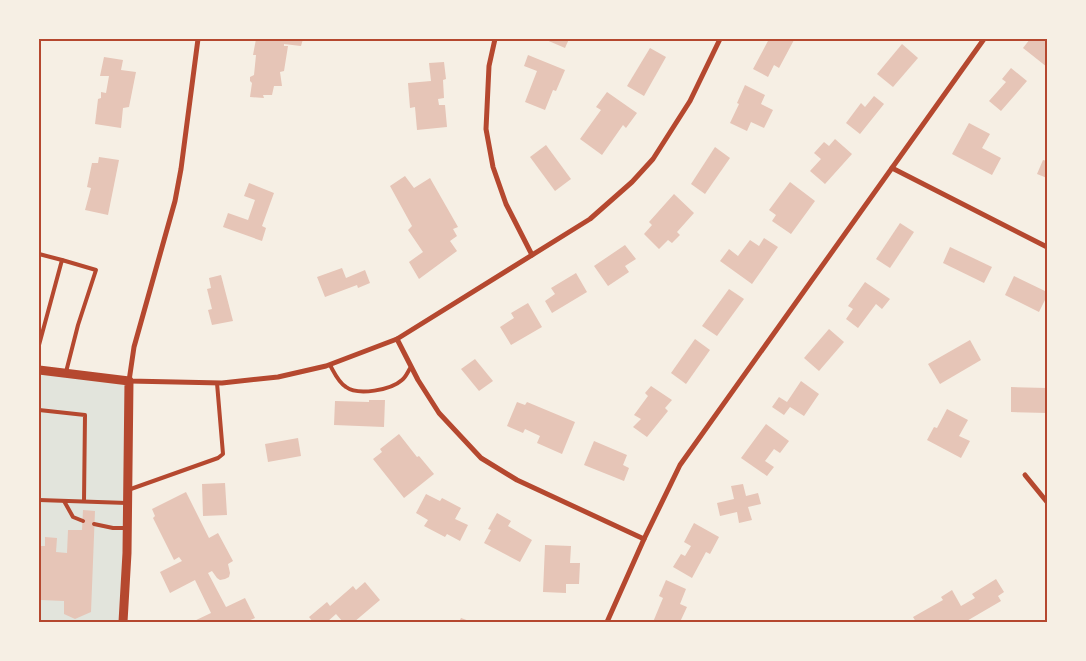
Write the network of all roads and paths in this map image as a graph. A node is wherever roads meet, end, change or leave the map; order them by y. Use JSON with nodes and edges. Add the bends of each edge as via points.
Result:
{"nodes":[{"id":1,"x":198,"y":39,"type":"edge"},
{"id":2,"x":495,"y":39,"type":"edge"},
{"id":3,"x":720,"y":39,"type":"edge"},
{"id":4,"x":984,"y":39,"type":"edge"},
{"id":5,"x":892,"y":168,"type":"junction"},
{"id":6,"x":1047,"y":247,"type":"edge"},
{"id":7,"x":39,"y":254,"type":"edge"},
{"id":8,"x":532,"y":255,"type":"junction"},
{"id":9,"x":62,"y":260,"type":"junction"},
{"id":10,"x":397,"y":339,"type":"junction"},
{"id":11,"x":39,"y":345,"type":"edge"},
{"id":12,"x":330,"y":365,"type":"junction"},
{"id":13,"x":411,"y":367,"type":"junction"},
{"id":14,"x":39,"y":370,"type":"edge"},
{"id":15,"x":66,"y":373,"type":"junction"},
{"id":16,"x":129,"y":381,"type":"junction"},
{"id":17,"x":217,"y":383,"type":"junction"},
{"id":18,"x":39,"y":410,"type":"edge"},
{"id":19,"x":1025,"y":474,"type":"dead end"},
{"id":20,"x":127,"y":490,"type":"junction"},
{"id":21,"x":39,"y":500,"type":"edge"},
{"id":22,"x":64,"y":500,"type":"junction"},
{"id":23,"x":84,"y":501,"type":"junction"},
{"id":24,"x":1047,"y":502,"type":"edge"},
{"id":25,"x":127,"y":503,"type":"junction"},
{"id":26,"x":83,"y":521,"type":"dead end"},
{"id":27,"x":94,"y":524,"type":"dead end"},
{"id":28,"x":127,"y":528,"type":"junction"},
{"id":29,"x":644,"y":539,"type":"junction"},
{"id":30,"x":124,"y":622,"type":"edge"},
{"id":31,"x":607,"y":622,"type":"edge"}],
"edges":[{"from":1,"to":16,"type":"street","via":[[175,201],[134,347]]},
{"from":2,"to":8,"type":"street","via":[[488,66],[486,130],[493,167],[506,204]]},
{"from":3,"to":8,"type":"street","via":[[690,101],[653,159],[590,219]]},
{"from":4,"to":5,"type":"street"},
{"from":5,"to":6,"type":"street"},
{"from":5,"to":29,"type":"street","via":[[680,465]]},
{"from":7,"to":9,"type":"lane"},
{"from":8,"to":10,"type":"street"},
{"from":9,"to":11,"type":"lane"},
{"from":9,"to":15,"type":"lane","via":[[96,270]]},
{"from":10,"to":12,"type":"street"},
{"from":10,"to":13,"type":"street"},
{"from":12,"to":13,"type":"lane","via":[[343,386],[365,391],[385,389],[402,381]]},
{"from":12,"to":17,"type":"street","via":[[278,377]]},
{"from":13,"to":29,"type":"street","via":[[439,413],[481,458],[517,480]]},
{"from":14,"to":15,"type":"street"},
{"from":15,"to":16,"type":"street"},
{"from":16,"to":17,"type":"street"},
{"from":16,"to":20,"type":"street"},
{"from":17,"to":20,"type":"lane","via":[[223,454]]},
{"from":18,"to":23,"type":"lane","via":[[85,415]]},
{"from":19,"to":24,"type":"street"},
{"from":20,"to":25,"type":"street"},
{"from":21,"to":22,"type":"lane"},
{"from":22,"to":23,"type":"lane"},
{"from":22,"to":26,"type":"lane","via":[[73,517]]},
{"from":23,"to":25,"type":"lane"},
{"from":25,"to":28,"type":"street"},
{"from":27,"to":28,"type":"lane"},
{"from":28,"to":30,"type":"street"},
{"from":29,"to":31,"type":"street"}]}
